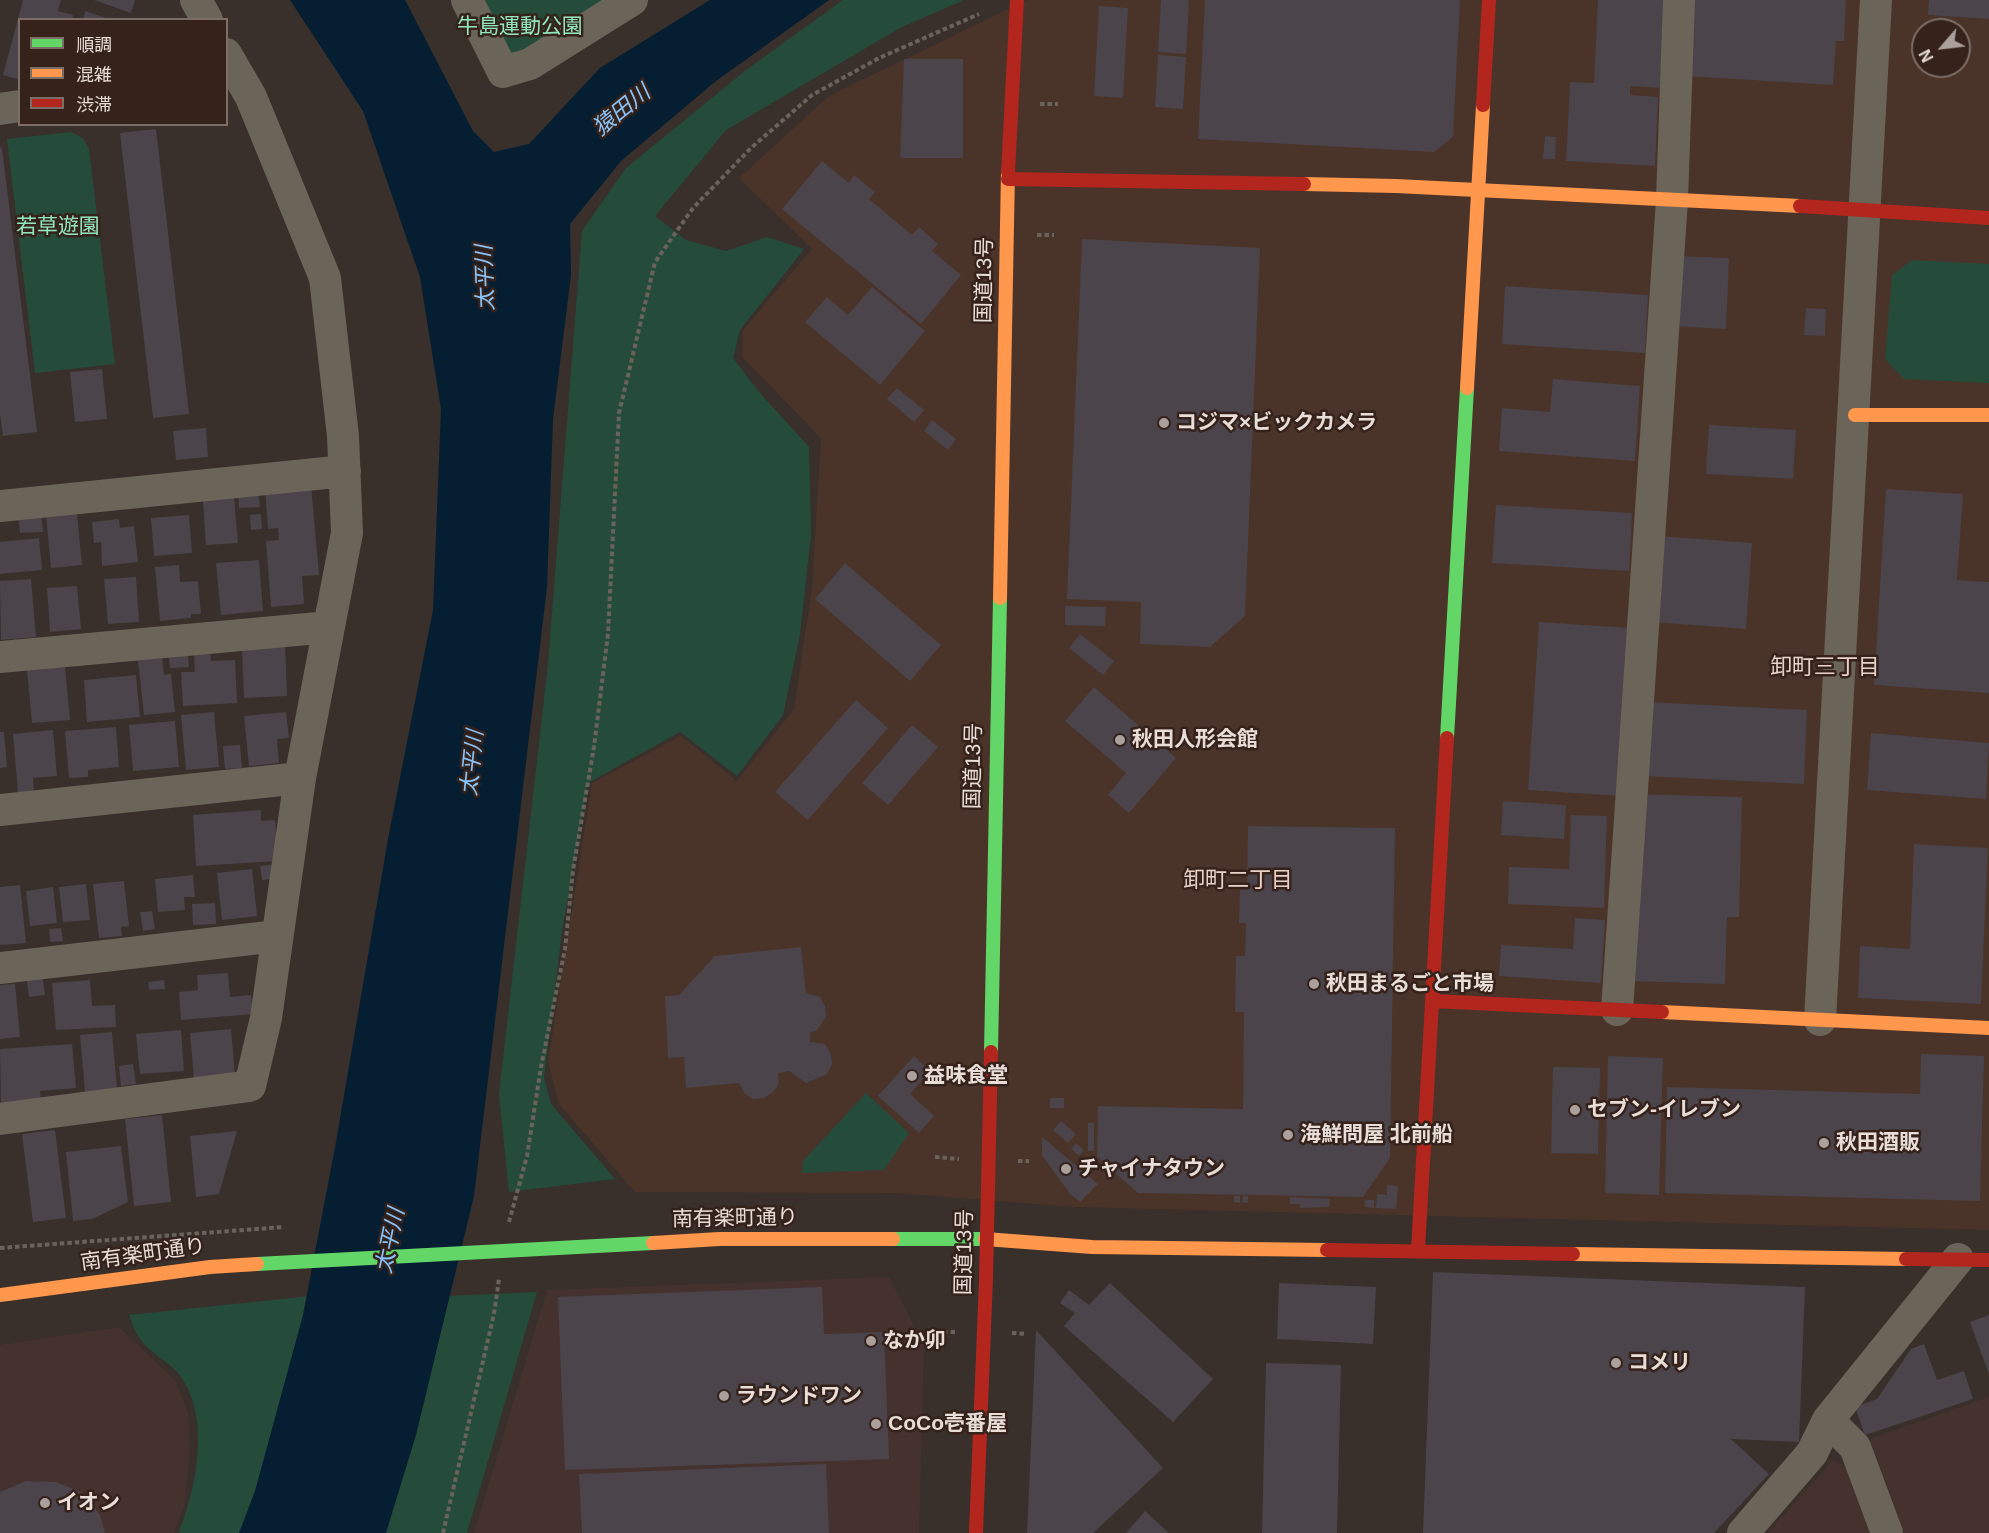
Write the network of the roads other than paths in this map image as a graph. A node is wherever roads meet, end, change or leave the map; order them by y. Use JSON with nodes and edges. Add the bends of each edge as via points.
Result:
{"nodes":[{"id":1,"x":196,"y":0,"type":"edge"},
{"id":2,"x":466,"y":0,"type":"edge"},
{"id":3,"x":632,"y":0,"type":"edge"},
{"id":4,"x":1017,"y":0,"type":"edge"},
{"id":5,"x":1489,"y":0,"type":"edge"},
{"id":6,"x":1679,"y":0,"type":"edge"},
{"id":7,"x":1876,"y":0,"type":"edge"},
{"id":8,"x":206,"y":18,"type":"edge"},
{"id":9,"x":231,"y":71,"type":"edge"},
{"id":10,"x":18,"y":106,"type":"edge"},
{"id":11,"x":0,"y":109,"type":"edge"},
{"id":12,"x":1008,"y":179,"type":"junction"},
{"id":13,"x":1478,"y":191,"type":"junction"},
{"id":14,"x":1672,"y":200,"type":"junction"},
{"id":15,"x":1864,"y":209,"type":"junction"},
{"id":16,"x":1989,"y":218,"type":"edge"},
{"id":17,"x":1855,"y":415,"type":"junction"},
{"id":18,"x":1989,"y":415,"type":"edge"},
{"id":19,"x":345,"y":471,"type":"junction"},
{"id":20,"x":0,"y":506,"type":"edge"},
{"id":21,"x":329,"y":627,"type":"junction"},
{"id":22,"x":0,"y":657,"type":"edge"},
{"id":23,"x":300,"y":778,"type":"junction"},
{"id":24,"x":0,"y":810,"type":"edge"},
{"id":25,"x":277,"y":936,"type":"junction"},
{"id":26,"x":0,"y":968,"type":"edge"},
{"id":27,"x":1432,"y":1001,"type":"junction"},
{"id":28,"x":1617,"y":1010,"type":"junction"},
{"id":29,"x":1820,"y":1020,"type":"junction"},
{"id":30,"x":1989,"y":1028,"type":"edge"},
{"id":31,"x":0,"y":1119,"type":"edge"},
{"id":32,"x":985,"y":1239,"type":"junction"},
{"id":33,"x":1418,"y":1250,"type":"junction"},
{"id":34,"x":1958,"y":1259,"type":"junction"},
{"id":35,"x":1989,"y":1260,"type":"edge"},
{"id":36,"x":0,"y":1295,"type":"edge"},
{"id":37,"x":1828,"y":1420,"type":"junction"},
{"id":38,"x":976,"y":1533,"type":"edge"},
{"id":39,"x":1743,"y":1533,"type":"edge"},
{"id":40,"x":1887,"y":1533,"type":"edge"}],
"edges":[{"from":1,"to":8,"type":"street"},
{"from":2,"to":3,"type":"street","via":[[503,72],[530,64]]},
{"from":4,"to":12,"type":"main road","name":"国道13号"},
{"from":5,"to":13,"type":"main road"},
{"from":6,"to":14,"type":"street"},
{"from":7,"to":15,"type":"street"},
{"from":9,"to":19,"type":"street","via":[[251,97],[326,278]]},
{"from":10,"to":11,"type":"street"},
{"from":12,"to":13,"type":"main road"},
{"from":12,"to":32,"type":"main road","name":"国道13号"},
{"from":13,"to":14,"type":"main road"},
{"from":13,"to":27,"type":"main road"},
{"from":14,"to":15,"type":"main road"},
{"from":14,"to":28,"type":"street"},
{"from":15,"to":16,"type":"main road"},
{"from":15,"to":17,"type":"street"},
{"from":17,"to":18,"type":"main road"},
{"from":17,"to":29,"type":"street"},
{"from":19,"to":20,"type":"street"},
{"from":19,"to":21,"type":"street","via":[[346,533]]},
{"from":21,"to":22,"type":"street"},
{"from":21,"to":23,"type":"street"},
{"from":23,"to":24,"type":"street"},
{"from":23,"to":25,"type":"street"},
{"from":25,"to":26,"type":"street"},
{"from":25,"to":31,"type":"street","via":[[266,1018],[250,1086]]},
{"from":27,"to":28,"type":"main road"},
{"from":27,"to":33,"type":"main road"},
{"from":28,"to":29,"type":"main road"},
{"from":29,"to":30,"type":"main road"},
{"from":32,"to":33,"type":"main road","name":"南有楽町通り","via":[[1092,1247]]},
{"from":32,"to":36,"type":"main road","name":"南有楽町通り","via":[[719,1239],[292,1262],[210,1267]]},
{"from":32,"to":38,"type":"main road","name":"国道13号"},
{"from":33,"to":34,"type":"main road","name":"南有楽町通り"},
{"from":34,"to":35,"type":"main road","name":"南有楽町通り"},
{"from":34,"to":37,"type":"street"},
{"from":37,"to":39,"type":"street","via":[[1812,1453]]},
{"from":37,"to":40,"type":"street","via":[[1855,1447]]}]}
